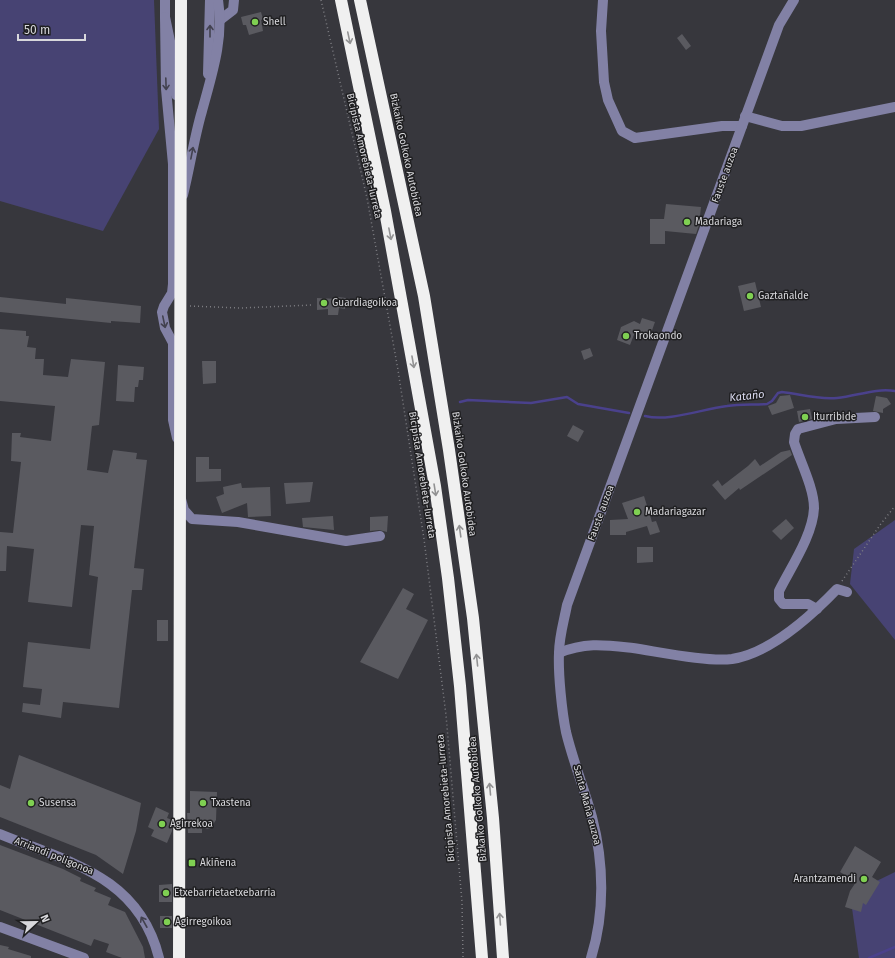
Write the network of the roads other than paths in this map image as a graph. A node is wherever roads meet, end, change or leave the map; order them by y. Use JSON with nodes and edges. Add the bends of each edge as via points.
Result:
{"nodes":[{"id":1,"x":165,"y":0,"type":"edge"},
{"id":2,"x":181,"y":0,"type":"edge"},
{"id":3,"x":210,"y":0,"type":"edge"},
{"id":4,"x":218,"y":0,"type":"edge"},
{"id":5,"x":234,"y":0,"type":"edge"},
{"id":6,"x":341,"y":0,"type":"edge"},
{"id":7,"x":360,"y":0,"type":"edge"},
{"id":8,"x":603,"y":0,"type":"edge"},
{"id":9,"x":794,"y":0,"type":"edge"},
{"id":10,"x":165,"y":17,"type":"junction"},
{"id":11,"x":220,"y":20,"type":"junction"},
{"id":12,"x":206,"y":98,"type":"junction"},
{"id":13,"x":895,"y":107,"type":"edge"},
{"id":14,"x":745,"y":116,"type":"junction"},
{"id":15,"x":742,"y":126,"type":"junction"},
{"id":16,"x":181,"y":141,"type":"junction"},
{"id":17,"x":181,"y":204,"type":"junction"},
{"id":18,"x":875,"y":416,"type":"dead end"},
{"id":19,"x":180,"y":452,"type":"junction"},
{"id":20,"x":180,"y":498,"type":"junction"},
{"id":21,"x":192,"y":519,"type":"junction"},
{"id":22,"x":180,"y":533,"type":"junction"},
{"id":23,"x":380,"y":536,"type":"dead end"},
{"id":24,"x":847,"y":592,"type":"dead end"},
{"id":25,"x":817,"y":609,"type":"junction"},
{"id":26,"x":559,"y":653,"type":"junction"},
{"id":27,"x":0,"y":834,"type":"edge"},
{"id":28,"x":0,"y":926,"type":"edge"},
{"id":29,"x":84,"y":958,"type":"edge"},
{"id":30,"x":159,"y":958,"type":"edge"},
{"id":31,"x":179,"y":958,"type":"edge"},
{"id":32,"x":482,"y":958,"type":"edge"},
{"id":33,"x":503,"y":958,"type":"edge"},
{"id":34,"x":591,"y":958,"type":"edge"}],
"edges":[{"from":1,"to":10,"type":"street"},
{"from":2,"to":16,"type":"highway"},
{"from":12,"to":3,"type":"street","one_way":true,"via":[[210,50]]},
{"from":4,"to":11,"type":"street"},
{"from":5,"to":11,"type":"street","via":[[233,10]]},
{"from":6,"to":32,"type":"highway","name":"Bizkaiko Golkoko Autobidea","one_way":true,"via":[[385,211],[435,486],[460,686]]},
{"from":33,"to":7,"type":"highway","name":"Bizkaiko Golkoko Autobidea","one_way":true,"via":[[491,796],[472,618],[449,450],[424,296]]},
{"from":8,"to":15,"type":"street","via":[[601,32],[604,82],[608,100],[622,131],[634,138],[722,126]]},
{"from":9,"to":14,"type":"street","name":"Fauste auzoa","via":[[779,25]]},
{"from":10,"to":16,"type":"street","via":[[171,46]]},
{"from":10,"to":19,"type":"street","one_way":true,"via":[[166,89],[173,164],[173,284],[172,293],[162,312],[165,328],[173,343],[173,420]]},
{"from":11,"to":12,"type":"street","via":[[216,62]]},
{"from":17,"to":12,"type":"street","one_way":true},
{"from":13,"to":14,"type":"street","via":[[801,126],[782,126]]},
{"from":14,"to":15,"type":"street","name":"Fauste auzoa"},
{"from":15,"to":26,"type":"street","name":"Fauste auzoa","via":[[567,605]]},
{"from":16,"to":17,"type":"highway"},
{"from":17,"to":19,"type":"highway"},
{"from":18,"to":25,"type":"street","via":[[820,422],[798,429],[795,434],[794,442],[814,508],[811,526],[779,591],[779,599],[783,604],[808,604]]},
{"from":19,"to":20,"type":"highway"},
{"from":20,"to":21,"type":"street","via":[[184,510]]},
{"from":20,"to":22,"type":"highway"},
{"from":21,"to":22,"type":"street"},
{"from":21,"to":23,"type":"street","via":[[238,522],[346,541]]},
{"from":22,"to":31,"type":"highway"},
{"from":24,"to":25,"type":"street","via":[[837,589]]},
{"from":25,"to":26,"type":"street","via":[[811,616],[763,648],[732,659],[596,644],[573,647]]},
{"from":26,"to":34,"type":"street","name":"Santa Maña auzoa","via":[[566,731],[592,818],[599,852],[601,900],[596,941]]},
{"from":30,"to":27,"type":"street","name":"Arriandi poligonoa","one_way":true,"via":[[137,909],[110,882],[93,872]]},
{"from":28,"to":29,"type":"street"}]}
